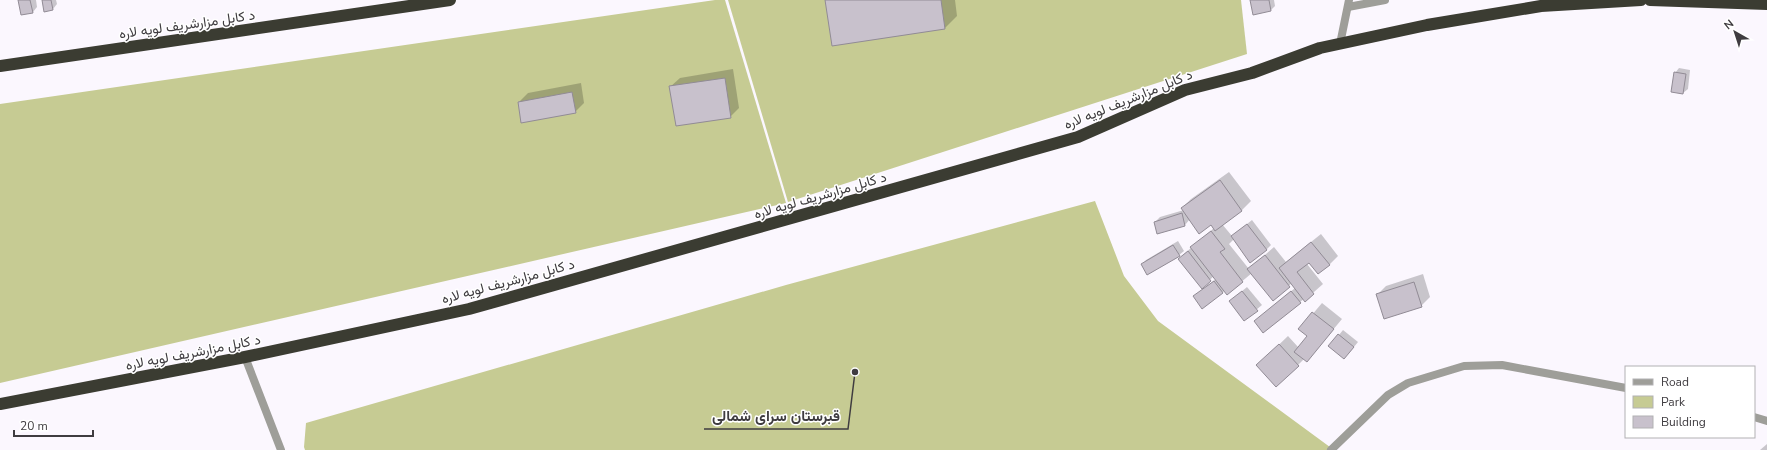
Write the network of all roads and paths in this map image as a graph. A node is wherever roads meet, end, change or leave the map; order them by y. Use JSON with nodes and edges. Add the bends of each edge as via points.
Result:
{"nodes":[{"id":1,"x":450,"y":0,"type":"edge"},
{"id":2,"x":1386,"y":0,"type":"edge"},
{"id":3,"x":1641,"y":0,"type":"edge"},
{"id":4,"x":1650,"y":0,"type":"edge"},
{"id":5,"x":1565,"y":2,"type":"edge"},
{"id":6,"x":1349,"y":3,"type":"edge"},
{"id":7,"x":1767,"y":4,"type":"edge"},
{"id":8,"x":1340,"y":44,"type":"junction"},
{"id":9,"x":0,"y":66,"type":"edge"},
{"id":10,"x":245,"y":357,"type":"junction"},
{"id":11,"x":1625,"y":388,"type":"edge"},
{"id":12,"x":0,"y":404,"type":"edge"},
{"id":13,"x":1755,"y":417,"type":"edge"},
{"id":14,"x":1767,"y":421,"type":"edge"},
{"id":15,"x":281,"y":450,"type":"edge"},
{"id":16,"x":1331,"y":450,"type":"edge"}],
"edges":[{"from":1,"to":9,"type":"highway","name":"د کابل مزارشریف لویه لاره"},
{"from":2,"to":6,"type":"street"},
{"from":3,"to":5,"type":"highway","name":"د کابل مزارشریف لویه لاره"},
{"from":4,"to":7,"type":"highway"},
{"from":5,"to":8,"type":"highway","name":"د کابل مزارشریف لویه لاره","via":[[1427,25]]},
{"from":6,"to":8,"type":"street"},
{"from":8,"to":10,"type":"highway","name":"د کابل مزارشریف لویه لاره","via":[[1320,48],[1252,73],[1185,90],[1078,137],[469,309]]},
{"from":10,"to":12,"type":"highway","name":"د کابل مزارشریف لویه لاره"},
{"from":10,"to":15,"type":"street"},
{"from":11,"to":16,"type":"street","via":[[1502,365],[1464,366],[1408,383],[1388,395]]},
{"from":13,"to":14,"type":"street"}]}
